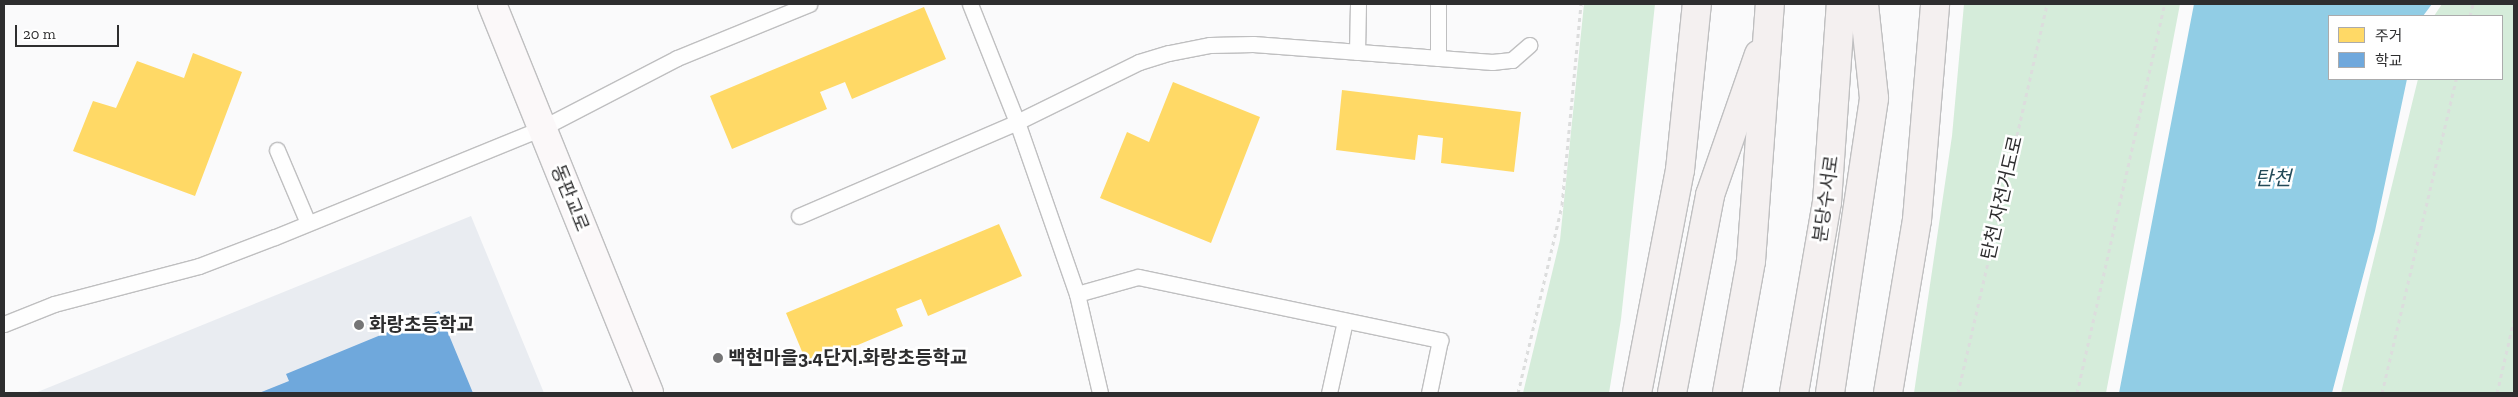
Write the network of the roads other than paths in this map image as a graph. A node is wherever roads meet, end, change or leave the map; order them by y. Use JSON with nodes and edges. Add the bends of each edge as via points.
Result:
{"nodes":[{"id":1,"x":492,"y":4,"type":"edge"},
{"id":2,"x":809,"y":4,"type":"edge"},
{"id":3,"x":970,"y":4,"type":"edge"},
{"id":4,"x":1358,"y":4,"type":"edge"},
{"id":5,"x":1438,"y":4,"type":"edge"},
{"id":6,"x":1697,"y":4,"type":"edge"},
{"id":7,"x":1841,"y":4,"type":"edge"},
{"id":8,"x":1864,"y":4,"type":"edge"},
{"id":9,"x":1935,"y":4,"type":"edge"},
{"id":10,"x":1770,"y":14,"type":"edge"},
{"id":11,"x":1529,"y":45,"type":"dead end"},
{"id":12,"x":1357,"y":52,"type":"junction"},
{"id":13,"x":1438,"y":58,"type":"junction"},
{"id":14,"x":1017,"y":122,"type":"junction"},
{"id":15,"x":542,"y":128,"type":"junction"},
{"id":16,"x":277,"y":150,"type":"dead end"},
{"id":17,"x":799,"y":216,"type":"dead end"},
{"id":18,"x":308,"y":223,"type":"junction"},
{"id":19,"x":1077,"y":294,"type":"junction"},
{"id":20,"x":1345,"y":321,"type":"junction"},
{"id":21,"x":4,"y":324,"type":"edge"},
{"id":22,"x":649,"y":393,"type":"edge"},
{"id":23,"x":1100,"y":393,"type":"edge"},
{"id":24,"x":1329,"y":393,"type":"edge"},
{"id":25,"x":1428,"y":393,"type":"edge"},
{"id":26,"x":1637,"y":393,"type":"edge"},
{"id":27,"x":1672,"y":393,"type":"edge"},
{"id":28,"x":1727,"y":393,"type":"edge"},
{"id":29,"x":1794,"y":393,"type":"edge"},
{"id":30,"x":1830,"y":393,"type":"edge"},
{"id":31,"x":1888,"y":393,"type":"edge"}],
"edges":[{"from":1,"to":15,"type":"main road","name":"동판교로"},
{"from":2,"to":15,"type":"lane","via":[[677,58]]},
{"from":3,"to":14,"type":"lane"},
{"from":4,"to":12,"type":"lane"},
{"from":5,"to":13,"type":"lane"},
{"from":6,"to":26,"type":"highway","via":[[1680,170]]},
{"from":7,"to":29,"type":"highway","name":"분당수서로","via":[[1827,202]]},
{"from":8,"to":30,"type":"highway","via":[[1874,98]]},
{"from":9,"to":31,"type":"highway","via":[[1917,220]]},
{"from":10,"to":27,"type":"highway","via":[[1710,195]]},
{"from":10,"to":28,"type":"highway","via":[[1751,261]]},
{"from":11,"to":13,"type":"lane","via":[[1512,60]]},
{"from":12,"to":13,"type":"lane"},
{"from":12,"to":14,"type":"lane","via":[[1253,44],[1210,45],[1169,53],[1139,62]]},
{"from":14,"to":17,"type":"lane"},
{"from":14,"to":19,"type":"lane"},
{"from":15,"to":18,"type":"lane"},
{"from":15,"to":22,"type":"main road","name":"동판교로"},
{"from":16,"to":18,"type":"lane"},
{"from":18,"to":21,"type":"lane","via":[[199,266],[54,304]]},
{"from":19,"to":20,"type":"lane","via":[[1138,277]]},
{"from":19,"to":23,"type":"lane"},
{"from":20,"to":24,"type":"lane"},
{"from":20,"to":25,"type":"lane","via":[[1440,340]]}]}
